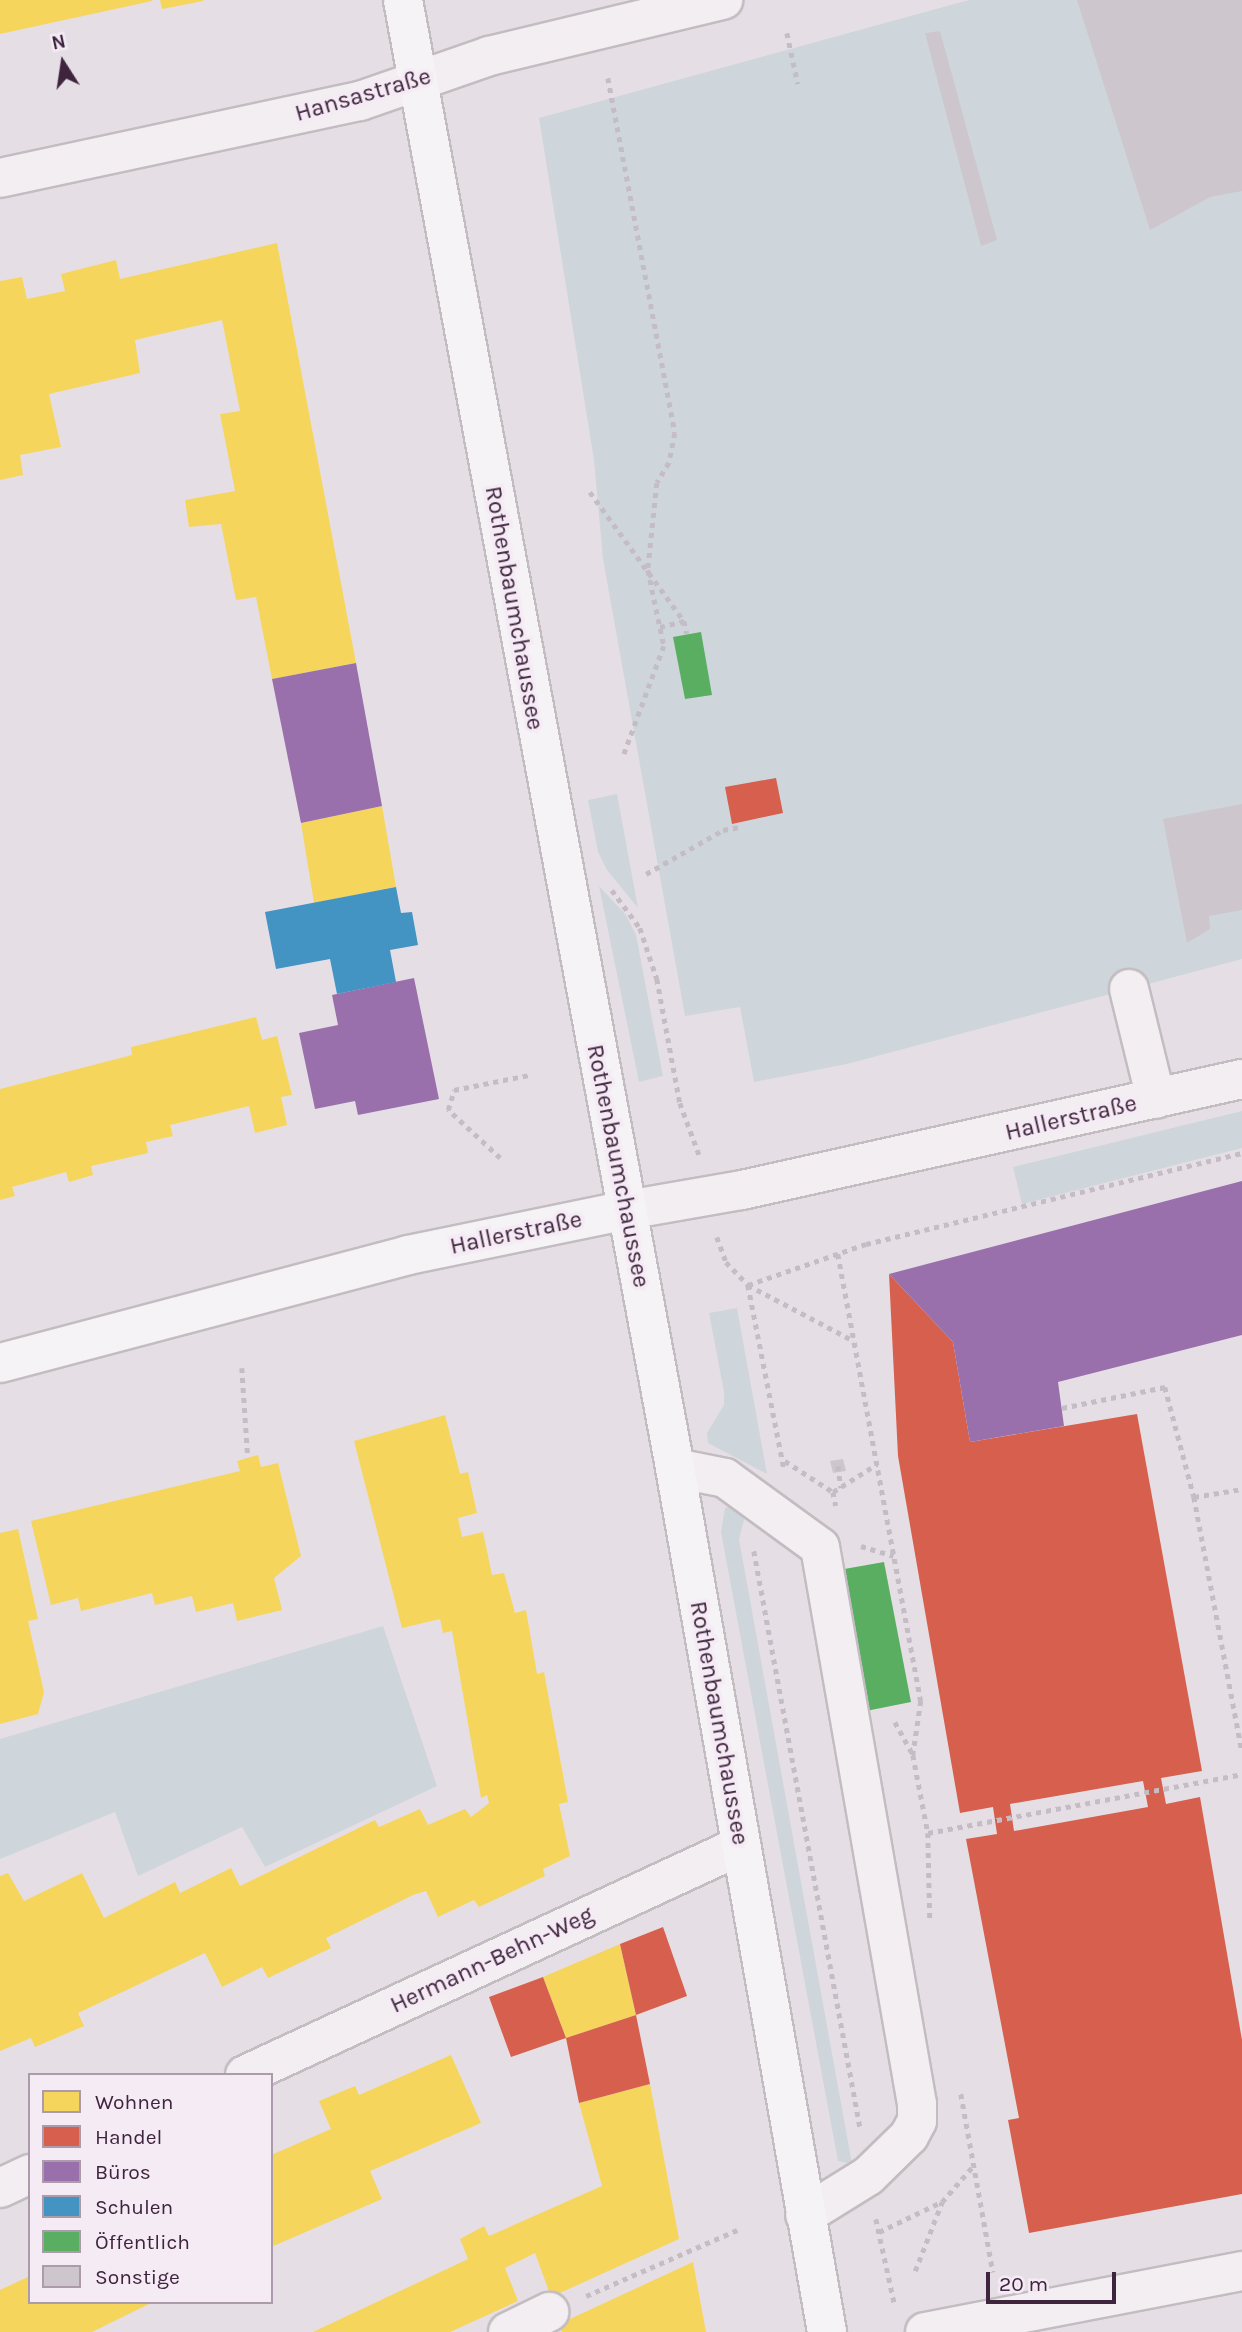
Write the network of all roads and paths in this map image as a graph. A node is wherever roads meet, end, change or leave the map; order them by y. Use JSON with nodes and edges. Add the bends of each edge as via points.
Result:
{"nodes":[{"id":1,"x":403,"y":0,"type":"edge"},
{"id":2,"x":723,"y":0,"type":"edge"},
{"id":3,"x":787,"y":33,"type":"dead end"},
{"id":4,"x":608,"y":78,"type":"dead end"},
{"id":5,"x":418,"y":80,"type":"junction"},
{"id":6,"x":798,"y":84,"type":"dead end"},
{"id":7,"x":0,"y":178,"type":"edge"},
{"id":8,"x":590,"y":492,"type":"dead end"},
{"id":9,"x":648,"y":570,"type":"junction"},
{"id":10,"x":684,"y":621,"type":"junction"},
{"id":11,"x":660,"y":627,"type":"junction"},
{"id":12,"x":687,"y":634,"type":"dead end"},
{"id":13,"x":624,"y":754,"type":"dead end"},
{"id":14,"x":740,"y":827,"type":"dead end"},
{"id":15,"x":646,"y":874,"type":"dead end"},
{"id":16,"x":657,"y":979,"type":"dead end"},
{"id":17,"x":1129,"y":989,"type":"dead end"},
{"id":18,"x":529,"y":1075,"type":"dead end"},
{"id":19,"x":1242,"y":1079,"type":"edge"},
{"id":20,"x":1156,"y":1099,"type":"junction"},
{"id":21,"x":699,"y":1152,"type":"dead end"},
{"id":22,"x":1242,"y":1153,"type":"edge"},
{"id":23,"x":500,"y":1158,"type":"dead end"},
{"id":24,"x":627,"y":1210,"type":"junction"},
{"id":25,"x":720,"y":1252,"type":"dead end"},
{"id":26,"x":838,"y":1254,"type":"junction"},
{"id":27,"x":748,"y":1285,"type":"junction"},
{"id":28,"x":854,"y":1340,"type":"junction"},
{"id":29,"x":0,"y":1363,"type":"edge"},
{"id":30,"x":242,"y":1368,"type":"dead end"},
{"id":31,"x":1062,"y":1408,"type":"dead end"},
{"id":32,"x":248,"y":1458,"type":"dead end"},
{"id":33,"x":877,"y":1464,"type":"junction"},
{"id":34,"x":838,"y":1466,"type":"dead end"},
{"id":35,"x":675,"y":1468,"type":"junction"},
{"id":36,"x":784,"y":1472,"type":"dead end"},
{"id":37,"x":841,"y":1488,"type":"junction"},
{"id":38,"x":1242,"y":1489,"type":"edge"},
{"id":39,"x":833,"y":1492,"type":"dead end"},
{"id":40,"x":1194,"y":1497,"type":"junction"},
{"id":41,"x":753,"y":1546,"type":"dead end"},
{"id":42,"x":893,"y":1718,"type":"dead end"},
{"id":43,"x":1242,"y":1752,"type":"edge"},
{"id":44,"x":914,"y":1755,"type":"junction"},
{"id":45,"x":1242,"y":1774,"type":"edge"},
{"id":46,"x":928,"y":1833,"type":"junction"},
{"id":47,"x":740,"y":1846,"type":"junction"},
{"id":48,"x":932,"y":1931,"type":"dead end"},
{"id":49,"x":249,"y":2073,"type":"edge"},
{"id":50,"x":959,"y":2083,"type":"dead end"},
{"id":51,"x":862,"y":2141,"type":"dead end"},
{"id":52,"x":973,"y":2165,"type":"junction"},
{"id":53,"x":28,"y":2175,"type":"edge"},
{"id":54,"x":0,"y":2188,"type":"edge"},
{"id":55,"x":942,"y":2202,"type":"junction"},
{"id":56,"x":874,"y":2207,"type":"dead end"},
{"id":57,"x":805,"y":2215,"type":"junction"},
{"id":58,"x":739,"y":2229,"type":"dead end"},
{"id":59,"x":879,"y":2232,"type":"junction"},
{"id":60,"x":915,"y":2271,"type":"dead end"},
{"id":61,"x":1242,"y":2271,"type":"edge"},
{"id":62,"x":993,"y":2272,"type":"dead end"},
{"id":63,"x":895,"y":2306,"type":"dead end"},
{"id":64,"x":549,"y":2312,"type":"joint"},
{"id":65,"x":508,"y":2332,"type":"edge"},
{"id":66,"x":827,"y":2332,"type":"edge"},
{"id":67,"x":925,"y":2332,"type":"edge"}],
"edges":[{"from":1,"to":5,"type":"main road","name":"Rothenbaumchaussee"},
{"from":2,"to":5,"type":"street","name":"Hansastraße","via":[[489,56]]},
{"from":3,"to":6,"type":"path"},
{"from":4,"to":9,"type":"path","via":[[675,433],[669,463],[657,483]]},
{"from":5,"to":7,"type":"street","name":"Hansastraße","via":[[360,101]]},
{"from":5,"to":24,"type":"main road","name":"Rothenbaumchaussee"},
{"from":8,"to":9,"type":"path"},
{"from":9,"to":10,"type":"path"},
{"from":9,"to":11,"type":"path"},
{"from":10,"to":11,"type":"path"},
{"from":10,"to":12,"type":"path"},
{"from":11,"to":13,"type":"path","via":[[664,646]]},
{"from":14,"to":15,"type":"path","via":[[723,830]]},
{"from":16,"to":21,"type":"path","via":[[680,1103]]},
{"from":17,"to":20,"type":"street"},
{"from":18,"to":23,"type":"path","via":[[454,1090],[448,1110]]},
{"from":19,"to":20,"type":"street","name":"Hallerstraße"},
{"from":20,"to":24,"type":"street","name":"Hallerstraße","via":[[741,1190]]},
{"from":22,"to":26,"type":"path"},
{"from":24,"to":29,"type":"main road","name":"Hallerstraße","via":[[408,1255]]},
{"from":24,"to":35,"type":"main road","name":"Rothenbaumchaussee"},
{"from":25,"to":27,"type":"path"},
{"from":26,"to":27,"type":"path"},
{"from":26,"to":28,"type":"path"},
{"from":27,"to":28,"type":"path"},
{"from":27,"to":36,"type":"path","via":[[778,1421]]},
{"from":28,"to":33,"type":"path"},
{"from":30,"to":32,"type":"path"},
{"from":31,"to":40,"type":"path","via":[[1165,1387]]},
{"from":33,"to":37,"type":"path"},
{"from":33,"to":44,"type":"path","via":[[921,1701]]},
{"from":34,"to":37,"type":"path"},
{"from":35,"to":47,"type":"main road","name":"Rothenbaumchaussee"},
{"from":35,"to":57,"type":"street","via":[[725,1478],[820,1547],[908,2049],[917,2104],[917,2121],[909,2136],[868,2176]]},
{"from":37,"to":39,"type":"path"},
{"from":38,"to":40,"type":"path"},
{"from":40,"to":43,"type":"path"},
{"from":41,"to":51,"type":"path"},
{"from":42,"to":44,"type":"path"},
{"from":44,"to":46,"type":"path"},
{"from":45,"to":46,"type":"path"},
{"from":46,"to":48,"type":"path"},
{"from":47,"to":49,"type":"street","name":"Hermann-Behn-Weg"},
{"from":47,"to":57,"type":"main road","name":"Rothenbaumchaussee"},
{"from":50,"to":52,"type":"path"},
{"from":52,"to":55,"type":"path"},
{"from":52,"to":62,"type":"path"},
{"from":53,"to":54,"type":"street"},
{"from":55,"to":59,"type":"path"},
{"from":55,"to":60,"type":"path"},
{"from":56,"to":59,"type":"path"},
{"from":57,"to":66,"type":"main road","name":"Rothenbaumchaussee"},
{"from":58,"to":64,"type":"path"},
{"from":59,"to":63,"type":"path"},
{"from":61,"to":67,"type":"street"},
{"from":64,"to":65,"type":"street"}]}
